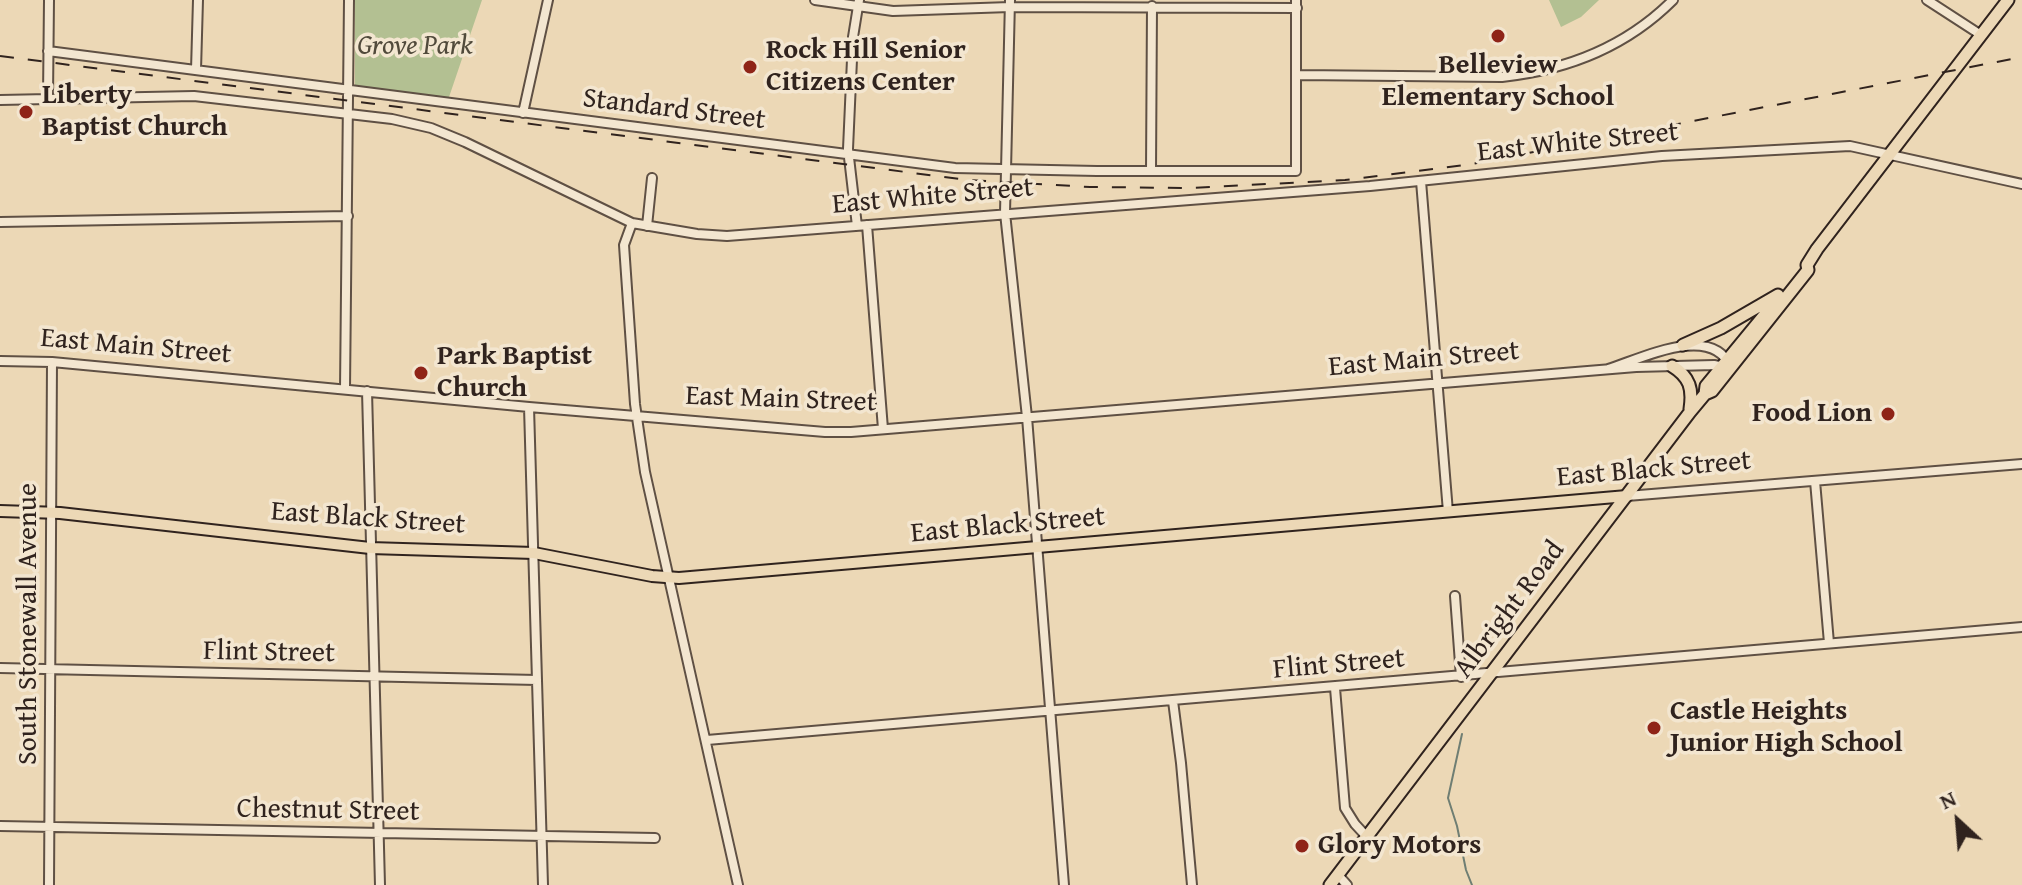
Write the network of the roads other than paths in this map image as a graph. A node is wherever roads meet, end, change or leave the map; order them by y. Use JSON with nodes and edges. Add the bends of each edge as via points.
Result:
{"nodes":[{"id":1,"x":49,"y":0,"type":"edge"},
{"id":2,"x":198,"y":0,"type":"edge"},
{"id":3,"x":349,"y":0,"type":"edge"},
{"id":4,"x":548,"y":0,"type":"edge"},
{"id":5,"x":815,"y":0,"type":"edge"},
{"id":6,"x":1673,"y":0,"type":"edge"},
{"id":7,"x":1927,"y":0,"type":"edge"},
{"id":8,"x":2008,"y":0,"type":"edge"},
{"id":9,"x":1010,"y":3,"type":"edge"},
{"id":10,"x":859,"y":4,"type":"edge"},
{"id":11,"x":1296,"y":4,"type":"edge"},
{"id":12,"x":1152,"y":6,"type":"junction"},
{"id":13,"x":1981,"y":35,"type":"junction"},
{"id":14,"x":48,"y":51,"type":"junction"},
{"id":15,"x":196,"y":70,"type":"junction"},
{"id":16,"x":1298,"y":75,"type":"junction"},
{"id":17,"x":347,"y":90,"type":"junction"},
{"id":18,"x":48,"y":97,"type":"junction"},
{"id":19,"x":0,"y":100,"type":"edge"},
{"id":20,"x":349,"y":113,"type":"junction"},
{"id":21,"x":523,"y":113,"type":"junction"},
{"id":22,"x":1892,"y":153,"type":"junction"},
{"id":23,"x":849,"y":155,"type":"junction"},
{"id":24,"x":1007,"y":170,"type":"junction"},
{"id":25,"x":1151,"y":171,"type":"junction"},
{"id":26,"x":652,"y":178,"type":"dead end"},
{"id":27,"x":1421,"y":181,"type":"junction"},
{"id":28,"x":2022,"y":184,"type":"edge"},
{"id":29,"x":1005,"y":213,"type":"junction"},
{"id":30,"x":348,"y":216,"type":"junction"},
{"id":31,"x":0,"y":222,"type":"edge"},
{"id":32,"x":632,"y":223,"type":"junction"},
{"id":33,"x":862,"y":225,"type":"junction"},
{"id":34,"x":647,"y":226,"type":"junction"},
{"id":35,"x":1807,"y":265,"type":"junction"},
{"id":36,"x":1782,"y":293,"type":"junction"},
{"id":37,"x":1759,"y":327,"type":"junction"},
{"id":38,"x":1683,"y":345,"type":"junction"},
{"id":39,"x":0,"y":361,"type":"edge"},
{"id":40,"x":52,"y":362,"type":"junction"},
{"id":41,"x":1727,"y":365,"type":"junction"},
{"id":42,"x":1672,"y":366,"type":"junction"},
{"id":43,"x":1608,"y":369,"type":"junction"},
{"id":44,"x":1438,"y":383,"type":"junction"},
{"id":45,"x":345,"y":389,"type":"junction"},
{"id":46,"x":367,"y":391,"type":"junction"},
{"id":47,"x":529,"y":407,"type":"junction"},
{"id":48,"x":1690,"y":412,"type":"junction"},
{"id":49,"x":636,"y":417,"type":"junction"},
{"id":50,"x":1027,"y":417,"type":"junction"},
{"id":51,"x":883,"y":429,"type":"junction"},
{"id":52,"x":2022,"y":464,"type":"edge"},
{"id":53,"x":1815,"y":481,"type":"junction"},
{"id":54,"x":1627,"y":496,"type":"junction"},
{"id":55,"x":0,"y":511,"type":"edge"},
{"id":56,"x":1448,"y":512,"type":"junction"},
{"id":57,"x":51,"y":513,"type":"junction"},
{"id":58,"x":370,"y":548,"type":"junction"},
{"id":59,"x":1037,"y":548,"type":"junction"},
{"id":60,"x":534,"y":553,"type":"junction"},
{"id":61,"x":669,"y":578,"type":"junction"},
{"id":62,"x":1455,"y":596,"type":"dead end"},
{"id":63,"x":2022,"y":627,"type":"edge"},
{"id":64,"x":1829,"y":643,"type":"junction"},
{"id":65,"x":0,"y":668,"type":"edge"},
{"id":66,"x":49,"y":669,"type":"junction"},
{"id":67,"x":1493,"y":673,"type":"junction"},
{"id":68,"x":374,"y":677,"type":"junction"},
{"id":69,"x":1461,"y":677,"type":"junction"},
{"id":70,"x":537,"y":680,"type":"junction"},
{"id":71,"x":1335,"y":688,"type":"junction"},
{"id":72,"x":1173,"y":701,"type":"junction"},
{"id":73,"x":1050,"y":712,"type":"junction"},
{"id":74,"x":707,"y":740,"type":"junction"},
{"id":75,"x":0,"y":826,"type":"edge"},
{"id":76,"x":50,"y":827,"type":"junction"},
{"id":77,"x":378,"y":833,"type":"junction"},
{"id":78,"x":1367,"y":837,"type":"junction"},
{"id":79,"x":542,"y":838,"type":"junction"},
{"id":80,"x":655,"y":838,"type":"dead end"},
{"id":81,"x":1334,"y":880,"type":"edge"},
{"id":82,"x":49,"y":885,"type":"edge"},
{"id":83,"x":380,"y":885,"type":"edge"},
{"id":84,"x":543,"y":885,"type":"edge"},
{"id":85,"x":738,"y":885,"type":"edge"},
{"id":86,"x":1064,"y":885,"type":"edge"},
{"id":87,"x":1192,"y":885,"type":"edge"},
{"id":88,"x":1347,"y":885,"type":"edge"}],
"edges":[{"from":1,"to":14,"type":"street"},
{"from":2,"to":15,"type":"street"},
{"from":3,"to":17,"type":"street"},
{"from":4,"to":21,"type":"street"},
{"from":5,"to":10,"type":"street"},
{"from":6,"to":16,"type":"street","via":[[1609,47],[1528,74]]},
{"from":7,"to":13,"type":"street"},
{"from":8,"to":13,"type":"highway"},
{"from":9,"to":10,"type":"street","via":[[893,11]]},
{"from":9,"to":12,"type":"street"},
{"from":9,"to":24,"type":"street"},
{"from":10,"to":23,"type":"street"},
{"from":11,"to":12,"type":"street"},
{"from":11,"to":16,"type":"street"},
{"from":12,"to":25,"type":"street"},
{"from":13,"to":22,"type":"highway"},
{"from":14,"to":15,"type":"street","name":"Standard Street"},
{"from":14,"to":18,"type":"street"},
{"from":15,"to":17,"type":"street","name":"Standard Street"},
{"from":16,"to":25,"type":"street","name":"Standard Street","via":[[1296,171]]},
{"from":17,"to":20,"type":"street"},
{"from":17,"to":21,"type":"street","name":"Standard Street"},
{"from":18,"to":19,"type":"street","name":"East White Street"},
{"from":18,"to":20,"type":"street","name":"East White Street","via":[[218,97]]},
{"from":20,"to":30,"type":"street"},
{"from":20,"to":32,"type":"street","name":"East White Street","via":[[431,128]]},
{"from":21,"to":23,"type":"street","name":"Standard Street"},
{"from":22,"to":27,"type":"street","name":"East White Street","via":[[1850,146],[1662,156]]},
{"from":22,"to":28,"type":"street","name":"East White Street"},
{"from":22,"to":35,"type":"highway"},
{"from":23,"to":24,"type":"street","name":"Standard Street"},
{"from":23,"to":33,"type":"street"},
{"from":24,"to":25,"type":"street","name":"Standard Street"},
{"from":24,"to":29,"type":"street"},
{"from":26,"to":34,"type":"street"},
{"from":27,"to":29,"type":"street","name":"East White Street"},
{"from":27,"to":44,"type":"street"},
{"from":29,"to":33,"type":"street","name":"East White Street"},
{"from":29,"to":50,"type":"street"},
{"from":30,"to":31,"type":"street"},
{"from":30,"to":45,"type":"street"},
{"from":32,"to":34,"type":"street","name":"East White Street"},
{"from":32,"to":49,"type":"street","via":[[624,245]]},
{"from":33,"to":34,"type":"street","name":"East White Street","via":[[727,236]]},
{"from":33,"to":51,"type":"street"},
{"from":35,"to":36,"type":"highway"},
{"from":35,"to":37,"type":"highway"},
{"from":36,"to":37,"type":"highway"},
{"from":36,"to":38,"type":"highway"},
{"from":37,"to":41,"type":"highway"},
{"from":38,"to":41,"type":"street","via":[[1708,346]]},
{"from":38,"to":43,"type":"street","name":"East Main Street"},
{"from":39,"to":40,"type":"street","name":"East Main Street"},
{"from":40,"to":45,"type":"street","name":"East Main Street"},
{"from":40,"to":57,"type":"street","name":"South Stonewall Avenue"},
{"from":41,"to":42,"type":"street","name":"East Main Street"},
{"from":41,"to":48,"type":"highway","name":"Albright Road","via":[[1712,391]]},
{"from":42,"to":43,"type":"street","name":"East Main Street"},
{"from":42,"to":48,"type":"highway","via":[[1690,383]]},
{"from":43,"to":44,"type":"street","name":"East Main Street"},
{"from":44,"to":50,"type":"street","name":"East Main Street"},
{"from":44,"to":56,"type":"street"},
{"from":45,"to":46,"type":"street","name":"East Main Street"},
{"from":46,"to":47,"type":"street","name":"East Main Street"},
{"from":46,"to":58,"type":"street"},
{"from":47,"to":49,"type":"street","name":"East Main Street"},
{"from":47,"to":60,"type":"street"},
{"from":48,"to":54,"type":"highway","name":"Albright Road"},
{"from":49,"to":51,"type":"street","name":"East Main Street","via":[[825,432]]},
{"from":49,"to":61,"type":"street"},
{"from":50,"to":51,"type":"street","name":"East Main Street"},
{"from":50,"to":59,"type":"street"},
{"from":52,"to":53,"type":"street","name":"East Black Street"},
{"from":53,"to":54,"type":"street","name":"East Black Street"},
{"from":53,"to":64,"type":"street"},
{"from":54,"to":56,"type":"main road","name":"East Black Street"},
{"from":54,"to":67,"type":"highway","name":"Albright Road"},
{"from":55,"to":57,"type":"main road","name":"East Black Street"},
{"from":56,"to":59,"type":"main road","name":"East Black Street"},
{"from":57,"to":58,"type":"main road","name":"East Black Street"},
{"from":57,"to":66,"type":"street","name":"South Stonewall Avenue"},
{"from":58,"to":60,"type":"main road","name":"East Black Street"},
{"from":58,"to":68,"type":"street"},
{"from":59,"to":61,"type":"main road","name":"East Black Street"},
{"from":59,"to":73,"type":"street"},
{"from":60,"to":61,"type":"main road","name":"East Black Street"},
{"from":60,"to":70,"type":"street"},
{"from":61,"to":74,"type":"street"},
{"from":62,"to":69,"type":"street"},
{"from":63,"to":64,"type":"street","name":"Flint Street"},
{"from":64,"to":67,"type":"street","name":"Flint Street"},
{"from":65,"to":66,"type":"street","name":"Flint Street"},
{"from":66,"to":68,"type":"street","name":"Flint Street"},
{"from":66,"to":76,"type":"street","name":"South Stonewall Avenue"},
{"from":67,"to":69,"type":"street","name":"Flint Street"},
{"from":67,"to":78,"type":"highway","name":"Albright Road"},
{"from":68,"to":70,"type":"street","name":"Flint Street"},
{"from":68,"to":77,"type":"street"},
{"from":69,"to":71,"type":"street","name":"Flint Street"},
{"from":70,"to":79,"type":"street"},
{"from":71,"to":72,"type":"street","name":"Flint Street"},
{"from":71,"to":78,"type":"street","via":[[1345,808]]},
{"from":72,"to":73,"type":"street","name":"Flint Street"},
{"from":72,"to":87,"type":"street"},
{"from":73,"to":74,"type":"street","name":"Flint Street"},
{"from":73,"to":86,"type":"street"},
{"from":74,"to":85,"type":"street"},
{"from":75,"to":76,"type":"street","name":"Chestnut Street"},
{"from":76,"to":77,"type":"street","name":"Chestnut Street"},
{"from":76,"to":82,"type":"street","name":"South Stonewall Avenue"},
{"from":77,"to":79,"type":"street","name":"Chestnut Street"},
{"from":77,"to":83,"type":"street"},
{"from":78,"to":81,"type":"highway","name":"Albright Road"},
{"from":79,"to":80,"type":"street","name":"Chestnut Street"},
{"from":79,"to":84,"type":"street"},
{"from":81,"to":88,"type":"street"}]}
